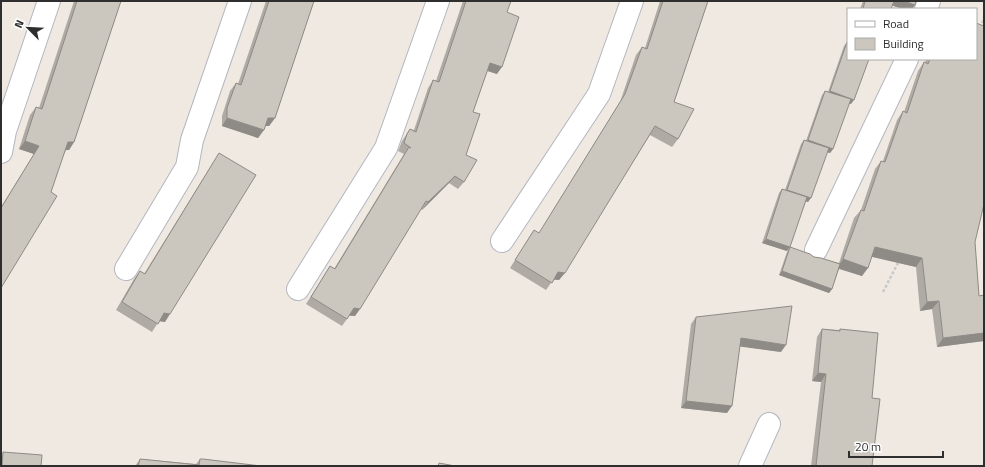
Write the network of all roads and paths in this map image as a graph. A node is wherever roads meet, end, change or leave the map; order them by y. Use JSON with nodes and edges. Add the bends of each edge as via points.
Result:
{"nodes":[{"id":1,"x":49,"y":1,"type":"edge"},
{"id":2,"x":240,"y":1,"type":"edge"},
{"id":3,"x":438,"y":1,"type":"edge"},
{"id":4,"x":632,"y":1,"type":"edge"},
{"id":5,"x":984,"y":17,"type":"edge"},
{"id":6,"x":980,"y":31,"type":"edge"},
{"id":7,"x":907,"y":60,"type":"edge"},
{"id":8,"x":1,"y":152,"type":"edge"},
{"id":9,"x":502,"y":241,"type":"dead end"},
{"id":10,"x":816,"y":250,"type":"dead end"},
{"id":11,"x":901,"y":256,"type":"edge"},
{"id":12,"x":126,"y":269,"type":"dead end"},
{"id":13,"x":298,"y":289,"type":"dead end"},
{"id":14,"x":883,"y":292,"type":"dead end"},
{"id":15,"x":769,"y":424,"type":"dead end"},
{"id":16,"x":750,"y":466,"type":"edge"}],
"edges":[{"from":1,"to":8,"type":"street","via":[[5,131]]},
{"from":2,"to":12,"type":"street","via":[[192,140],[188,167]]},
{"from":3,"to":13,"type":"street","via":[[386,148]]},
{"from":4,"to":9,"type":"street","via":[[599,94]]},
{"from":5,"to":6,"type":"path"},
{"from":7,"to":10,"type":"street"},
{"from":11,"to":14,"type":"path"},
{"from":15,"to":16,"type":"street"}]}
